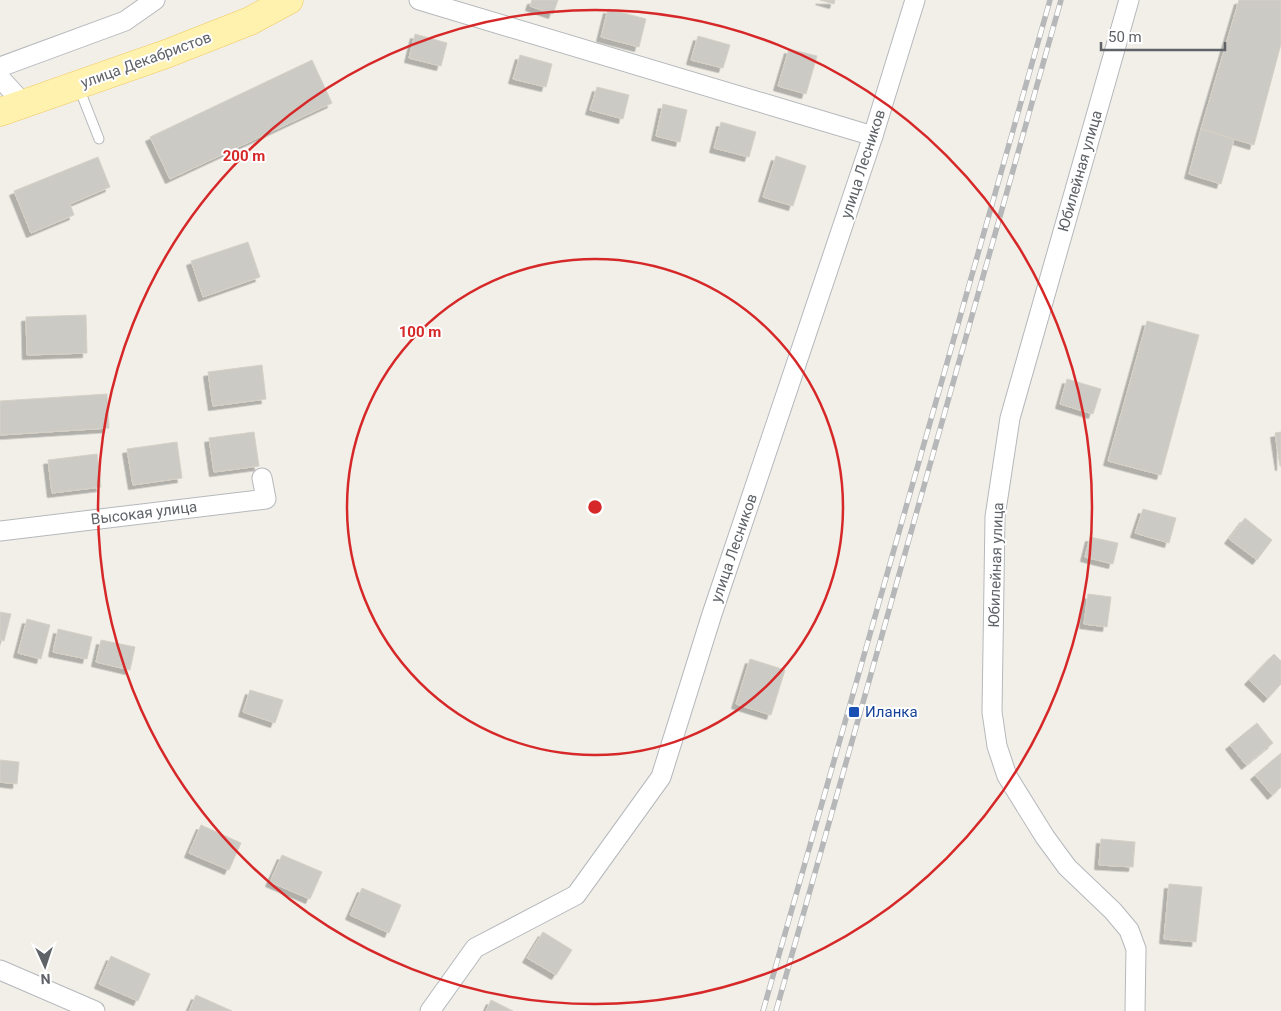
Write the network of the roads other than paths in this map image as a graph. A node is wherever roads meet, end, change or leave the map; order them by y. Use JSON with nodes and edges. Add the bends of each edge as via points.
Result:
{"nodes":[{"id":1,"x":156,"y":0,"type":"edge"},
{"id":2,"x":288,"y":0,"type":"edge"},
{"id":3,"x":419,"y":0,"type":"edge"},
{"id":4,"x":915,"y":0,"type":"edge"},
{"id":5,"x":1129,"y":0,"type":"edge"},
{"id":6,"x":0,"y":67,"type":"edge"},
{"id":7,"x":0,"y":78,"type":"edge"},
{"id":8,"x":78,"y":85,"type":"junction"},
{"id":9,"x":12,"y":108,"type":"edge"},
{"id":10,"x":872,"y":136,"type":"junction"},
{"id":11,"x":99,"y":138,"type":"dead end"},
{"id":12,"x":262,"y":478,"type":"dead end"},
{"id":13,"x":0,"y":531,"type":"edge"},
{"id":14,"x":0,"y":970,"type":"edge"},
{"id":15,"x":96,"y":1011,"type":"edge"},
{"id":16,"x":430,"y":1011,"type":"edge"},
{"id":17,"x":1135,"y":1011,"type":"edge"}],
"edges":[{"from":1,"to":6,"type":"street","via":[[125,21]]},
{"from":2,"to":8,"type":"main road","name":"улица Декабристов","via":[[250,22]]},
{"from":3,"to":10,"type":"street"},
{"from":4,"to":10,"type":"street","name":"улица Лесников"},
{"from":5,"to":17,"type":"street","name":"Юбилейная улица","via":[[1010,418],[995,516],[992,712],[997,746],[1016,791],[1067,867],[1113,910],[1129,930],[1136,949]]},
{"from":7,"to":9,"type":"street"},
{"from":8,"to":9,"type":"main road","name":"улица Декабристов"},
{"from":8,"to":11,"type":"lane"},
{"from":10,"to":16,"type":"street","name":"улица Лесников","via":[[712,614],[661,777],[576,895],[475,948]]},
{"from":12,"to":13,"type":"street","name":"Высокая улица","via":[[266,499]]},
{"from":14,"to":15,"type":"street"}]}
